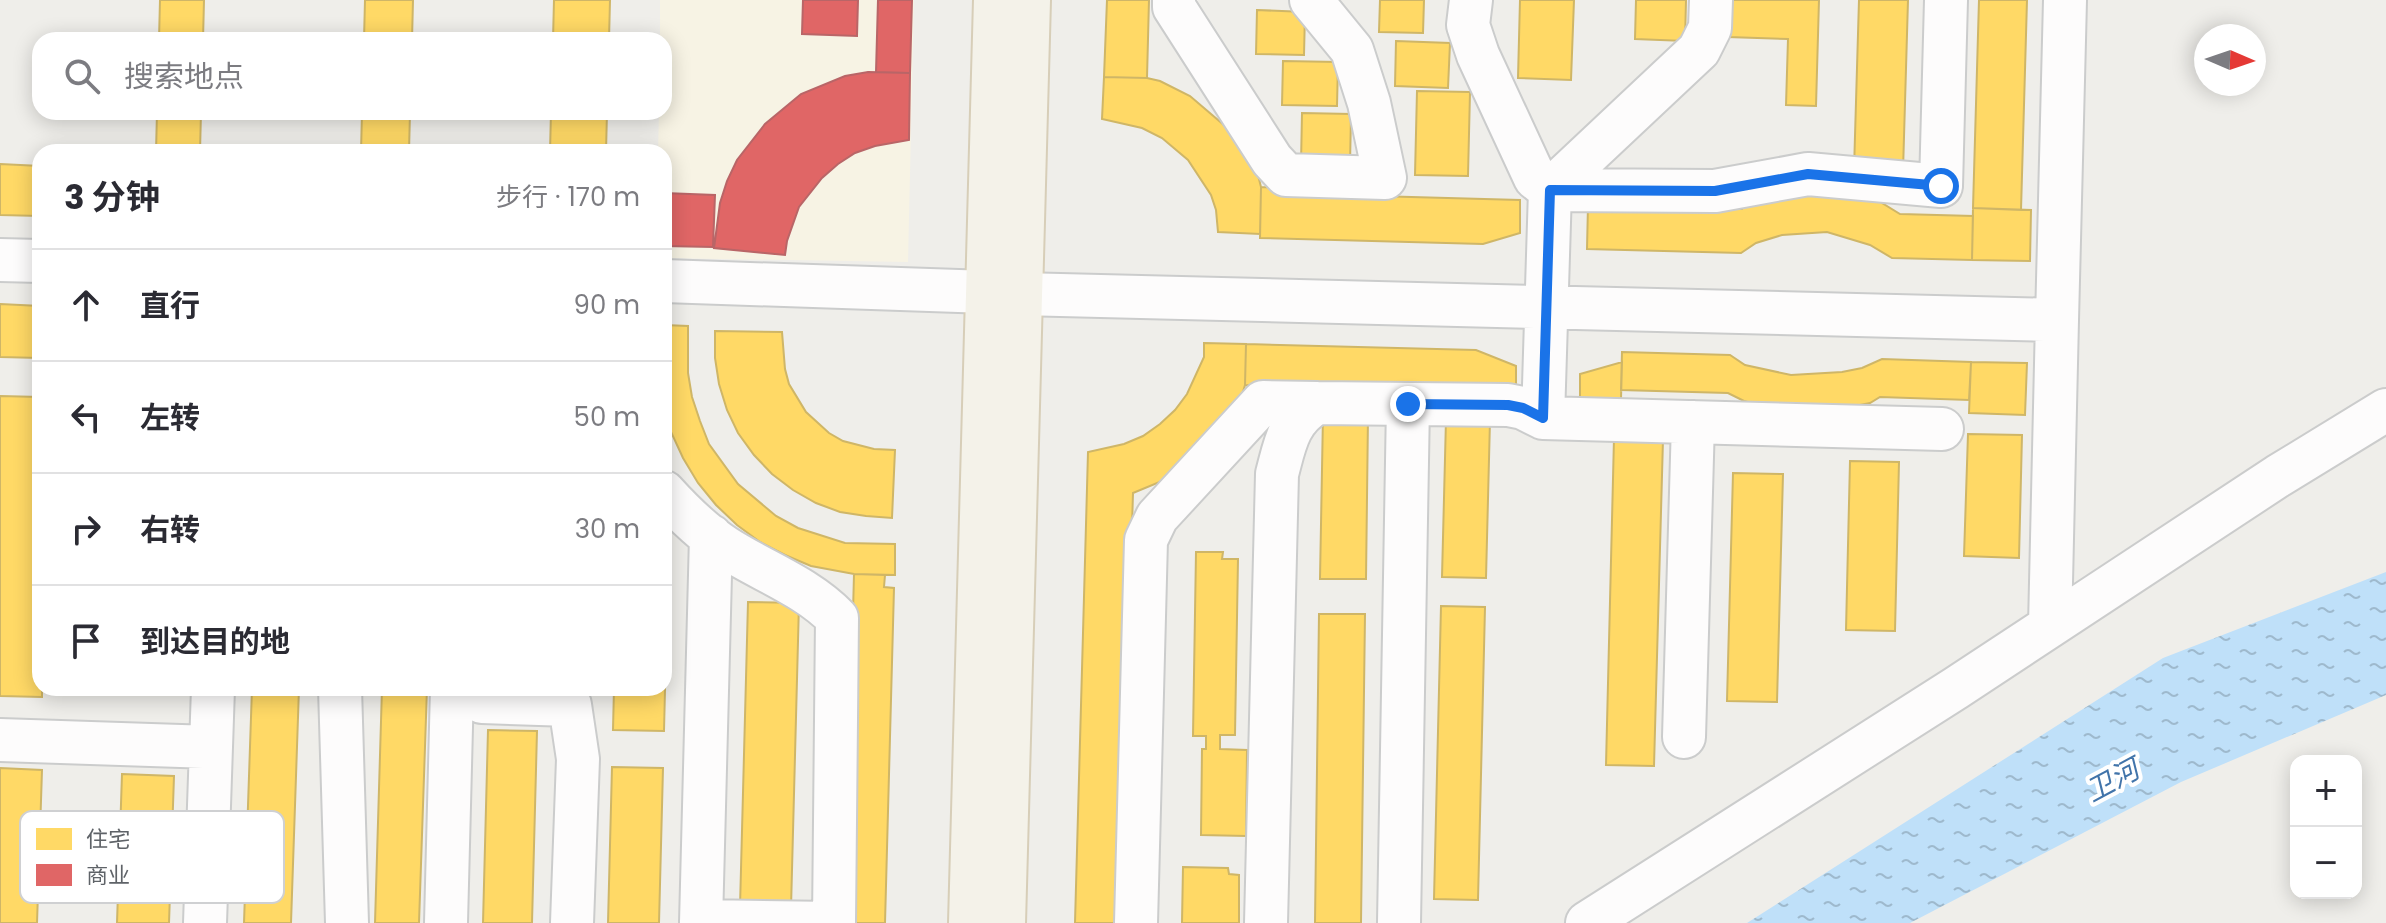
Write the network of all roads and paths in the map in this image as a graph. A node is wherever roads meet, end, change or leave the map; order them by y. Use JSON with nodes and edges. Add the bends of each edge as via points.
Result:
{"nodes":[{"id":1,"x":996,"y":0,"type":"edge"},
{"id":2,"x":1028,"y":0,"type":"edge"},
{"id":3,"x":1174,"y":0,"type":"edge"},
{"id":4,"x":1311,"y":0,"type":"edge"},
{"id":5,"x":1471,"y":0,"type":"edge"},
{"id":6,"x":1711,"y":0,"type":"edge"},
{"id":7,"x":1946,"y":0,"type":"edge"},
{"id":8,"x":2065,"y":0,"type":"edge"},
{"id":9,"x":1550,"y":190,"type":"junction"},
{"id":10,"x":0,"y":260,"type":"edge"},
{"id":11,"x":32,"y":261,"type":"edge"},
{"id":12,"x":672,"y":281,"type":"edge"},
{"id":13,"x":1004,"y":293,"type":"junction"},
{"id":14,"x":1546,"y":307,"type":"junction"},
{"id":15,"x":2057,"y":320,"type":"junction"},
{"id":16,"x":1317,"y":403,"type":"junction"},
{"id":17,"x":1408,"y":404,"type":"junction"},
{"id":18,"x":2386,"y":410,"type":"edge"},
{"id":19,"x":1543,"y":418,"type":"junction"},
{"id":20,"x":1693,"y":422,"type":"junction"},
{"id":21,"x":1942,"y":429,"type":"dead end"},
{"id":22,"x":672,"y":500,"type":"edge"},
{"id":23,"x":711,"y":536,"type":"junction"},
{"id":24,"x":2050,"y":626,"type":"junction"},
{"id":25,"x":213,"y":696,"type":"edge"},
{"id":26,"x":340,"y":696,"type":"edge"},
{"id":27,"x":452,"y":696,"type":"edge"},
{"id":28,"x":479,"y":696,"type":"edge"},
{"id":29,"x":1684,"y":737,"type":"dead end"},
{"id":30,"x":0,"y":740,"type":"edge"},
{"id":31,"x":211,"y":747,"type":"junction"},
{"id":32,"x":209,"y":811,"type":"edge"},
{"id":33,"x":206,"y":903,"type":"edge"},
{"id":34,"x":701,"y":922,"type":"edge"},
{"id":35,"x":205,"y":923,"type":"edge"},
{"id":36,"x":347,"y":923,"type":"edge"},
{"id":37,"x":446,"y":923,"type":"edge"},
{"id":38,"x":572,"y":923,"type":"edge"},
{"id":39,"x":834,"y":923,"type":"edge"},
{"id":40,"x":971,"y":923,"type":"edge"},
{"id":41,"x":1003,"y":923,"type":"edge"},
{"id":42,"x":1136,"y":923,"type":"edge"},
{"id":43,"x":1266,"y":923,"type":"edge"},
{"id":44,"x":1399,"y":923,"type":"edge"},
{"id":45,"x":1587,"y":923,"type":"edge"}],
"edges":[{"from":1,"to":13,"type":"main road"},
{"from":2,"to":13,"type":"main road"},
{"from":3,"to":4,"type":"street","via":[[1286,175],[1385,178],[1352,50]]},
{"from":5,"to":9,"type":"street","via":[[1468,25],[1478,55],[1535,178]]},
{"from":6,"to":9,"type":"street","via":[[1710,28],[1699,50]]},
{"from":7,"to":9,"type":"street","via":[[1941,186],[1808,174],[1715,191]]},
{"from":8,"to":15,"type":"street"},
{"from":9,"to":14,"type":"street"},
{"from":10,"to":11,"type":"street"},
{"from":12,"to":13,"type":"street"},
{"from":13,"to":14,"type":"street"},
{"from":13,"to":40,"type":"main road"},
{"from":13,"to":41,"type":"main road"},
{"from":14,"to":15,"type":"street"},
{"from":14,"to":19,"type":"street"},
{"from":15,"to":24,"type":"street"},
{"from":16,"to":17,"type":"street"},
{"from":16,"to":42,"type":"street","via":[[1263,402],[1157,517],[1146,540]]},
{"from":16,"to":43,"type":"street","via":[[1302,412],[1288,435],[1277,474]]},
{"from":17,"to":19,"type":"street","via":[[1508,405]]},
{"from":17,"to":44,"type":"street"},
{"from":18,"to":24,"type":"street"},
{"from":19,"to":20,"type":"street"},
{"from":20,"to":21,"type":"street"},
{"from":20,"to":29,"type":"street"},
{"from":22,"to":23,"type":"street"},
{"from":23,"to":34,"type":"street"},
{"from":23,"to":39,"type":"street","via":[[822,602],[837,618]]},
{"from":24,"to":45,"type":"street"},
{"from":25,"to":31,"type":"street"},
{"from":26,"to":36,"type":"street"},
{"from":27,"to":37,"type":"street"},
{"from":28,"to":38,"type":"street","via":[[482,702],[570,705],[578,759]]},
{"from":30,"to":31,"type":"street"},
{"from":31,"to":32,"type":"street"},
{"from":33,"to":35,"type":"street"},
{"from":34,"to":39,"type":"street"}]}
